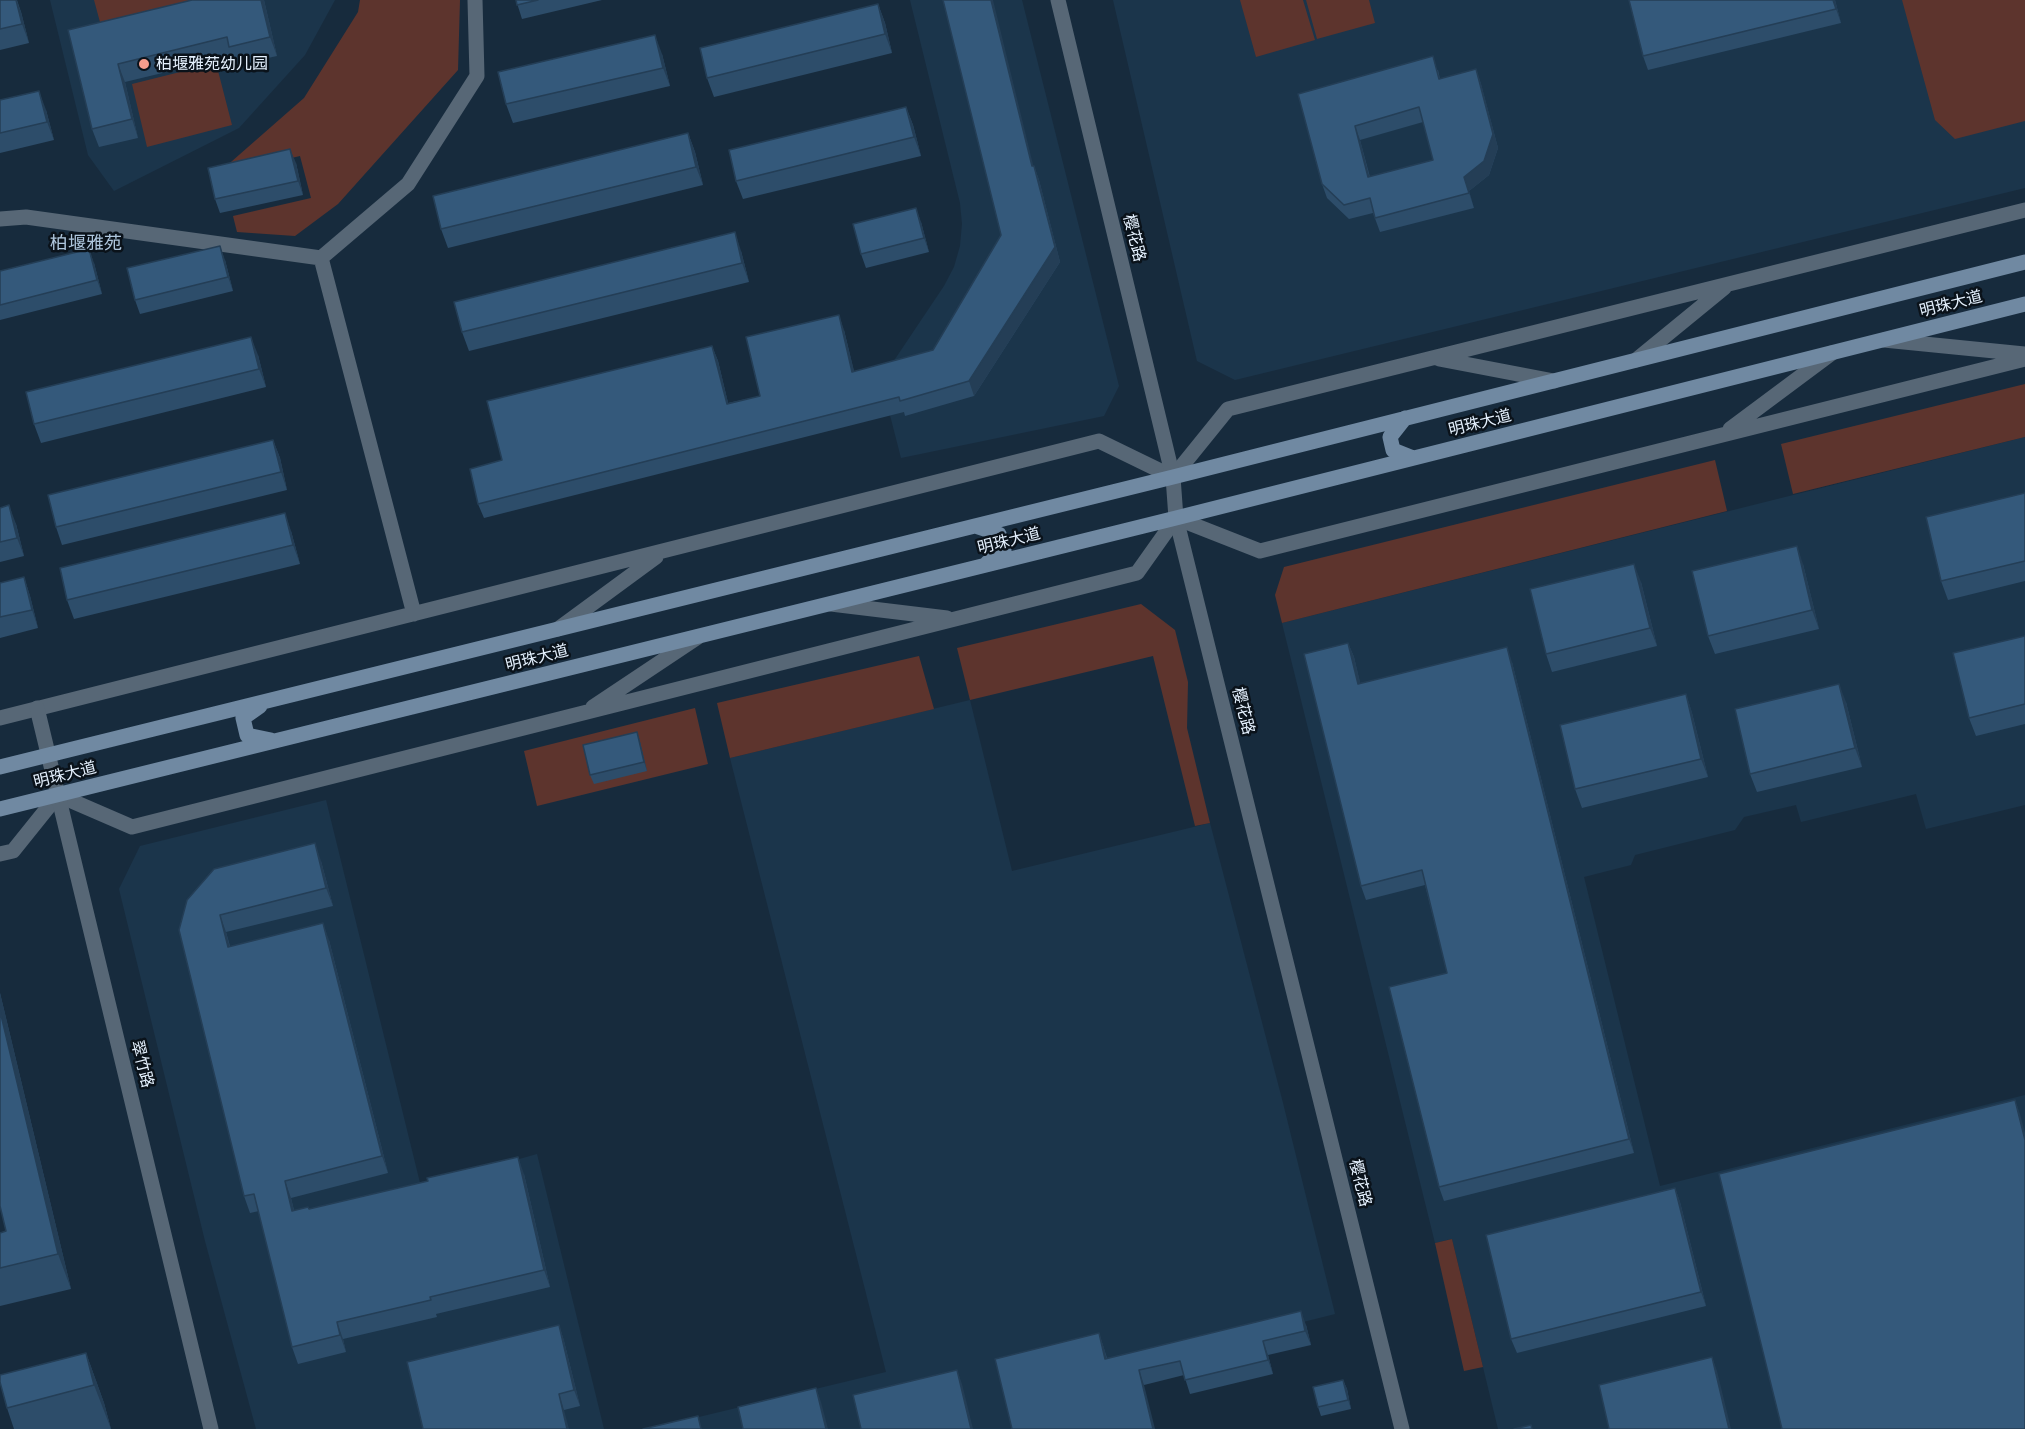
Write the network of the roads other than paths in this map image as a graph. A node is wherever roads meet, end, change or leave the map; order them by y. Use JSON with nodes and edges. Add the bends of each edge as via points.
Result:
{"nodes":[{"id":1,"x":475,"y":0,"type":"edge"},
{"id":2,"x":1058,"y":0,"type":"edge"},
{"id":3,"x":2025,"y":210,"type":"edge"},
{"id":4,"x":0,"y":219,"type":"edge"},
{"id":5,"x":321,"y":258,"type":"junction"},
{"id":6,"x":2025,"y":262,"type":"edge"},
{"id":7,"x":1729,"y":284,"type":"junction"},
{"id":8,"x":2025,"y":304,"type":"edge"},
{"id":9,"x":1881,"y":340,"type":"junction"},
{"id":10,"x":1832,"y":352,"type":"junction"},
{"id":11,"x":2025,"y":354,"type":"edge"},
{"id":12,"x":1433,"y":358,"type":"junction"},
{"id":13,"x":2025,"y":359,"type":"edge"},
{"id":14,"x":1636,"y":360,"type":"junction"},
{"id":15,"x":1554,"y":381,"type":"junction"},
{"id":16,"x":1406,"y":418,"type":"junction"},
{"id":17,"x":1723,"y":435,"type":"junction"},
{"id":18,"x":1413,"y":458,"type":"junction"},
{"id":19,"x":1173,"y":477,"type":"junction"},
{"id":20,"x":1176,"y":518,"type":"junction"},
{"id":21,"x":974,"y":526,"type":"junction"},
{"id":22,"x":663,"y":551,"type":"junction"},
{"id":23,"x":982,"y":566,"type":"junction"},
{"id":24,"x":831,"y":604,"type":"junction"},
{"id":25,"x":414,"y":614,"type":"junction"},
{"id":26,"x":956,"y":619,"type":"junction"},
{"id":27,"x":558,"y":629,"type":"junction"},
{"id":28,"x":700,"y":636,"type":"junction"},
{"id":29,"x":267,"y":701,"type":"junction"},
{"id":30,"x":37,"y":708,"type":"junction"},
{"id":31,"x":583,"y":713,"type":"junction"},
{"id":32,"x":0,"y":718,"type":"edge"},
{"id":33,"x":277,"y":741,"type":"junction"},
{"id":34,"x":49,"y":755,"type":"junction"},
{"id":35,"x":0,"y":767,"type":"edge"},
{"id":36,"x":58,"y":795,"type":"junction"},
{"id":37,"x":0,"y":809,"type":"edge"},
{"id":38,"x":0,"y":854,"type":"edge"},
{"id":39,"x":211,"y":1429,"type":"edge"},
{"id":40,"x":1402,"y":1429,"type":"edge"}],
"edges":[{"from":1,"to":5,"type":"street","via":[[477,76],[408,184]]},
{"from":2,"to":19,"type":"street","name":"樱花路"},
{"from":3,"to":7,"type":"street"},
{"from":4,"to":5,"type":"street","via":[[26,217]]},
{"from":5,"to":25,"type":"street"},
{"from":6,"to":14,"type":"main road","name":"明珠大道"},
{"from":7,"to":12,"type":"street"},
{"from":7,"to":14,"type":"street"},
{"from":8,"to":9,"type":"main road","name":"明珠大道"},
{"from":9,"to":10,"type":"main road","name":"明珠大道"},
{"from":9,"to":11,"type":"street"},
{"from":10,"to":17,"type":"street"},
{"from":10,"to":18,"type":"main road","name":"明珠大道"},
{"from":12,"to":15,"type":"street"},
{"from":12,"to":19,"type":"street","via":[[1228,409]]},
{"from":13,"to":17,"type":"street"},
{"from":14,"to":15,"type":"main road","name":"明珠大道"},
{"from":15,"to":16,"type":"main road","name":"明珠大道"},
{"from":16,"to":18,"type":"main road","via":[[1390,437],[1393,450]]},
{"from":16,"to":19,"type":"main road","name":"明珠大道"},
{"from":17,"to":20,"type":"street","via":[[1260,552]]},
{"from":18,"to":20,"type":"main road","name":"明珠大道"},
{"from":19,"to":20,"type":"street","name":"樱花路"},
{"from":19,"to":21,"type":"main road","name":"明珠大道"},
{"from":19,"to":22,"type":"street","via":[[1099,441]]},
{"from":20,"to":23,"type":"main road","name":"明珠大道"},
{"from":20,"to":26,"type":"street","via":[[1137,573]]},
{"from":20,"to":40,"type":"street","name":"樱花路"},
{"from":21,"to":23,"type":"main road","via":[[999,534],[1004,550]]},
{"from":21,"to":27,"type":"main road","name":"明珠大道"},
{"from":22,"to":25,"type":"street"},
{"from":22,"to":27,"type":"street"},
{"from":23,"to":24,"type":"main road","name":"明珠大道"},
{"from":24,"to":26,"type":"street"},
{"from":24,"to":28,"type":"main road","name":"明珠大道"},
{"from":25,"to":30,"type":"street"},
{"from":26,"to":31,"type":"street"},
{"from":27,"to":29,"type":"main road","name":"明珠大道"},
{"from":28,"to":31,"type":"street"},
{"from":28,"to":33,"type":"main road","name":"明珠大道"},
{"from":29,"to":33,"type":"main road","via":[[243,718],[247,735]]},
{"from":29,"to":34,"type":"main road","name":"明珠大道"},
{"from":30,"to":32,"type":"street"},
{"from":30,"to":34,"type":"street","name":"翠竹路"},
{"from":31,"to":36,"type":"street","via":[[132,827]]},
{"from":33,"to":36,"type":"main road","name":"明珠大道"},
{"from":34,"to":35,"type":"main road","name":"明珠大道"},
{"from":34,"to":36,"type":"street","name":"翠竹路"},
{"from":36,"to":37,"type":"main road","name":"明珠大道"},
{"from":36,"to":38,"type":"street","via":[[13,851]]},
{"from":36,"to":39,"type":"street","name":"翠竹路"}]}
